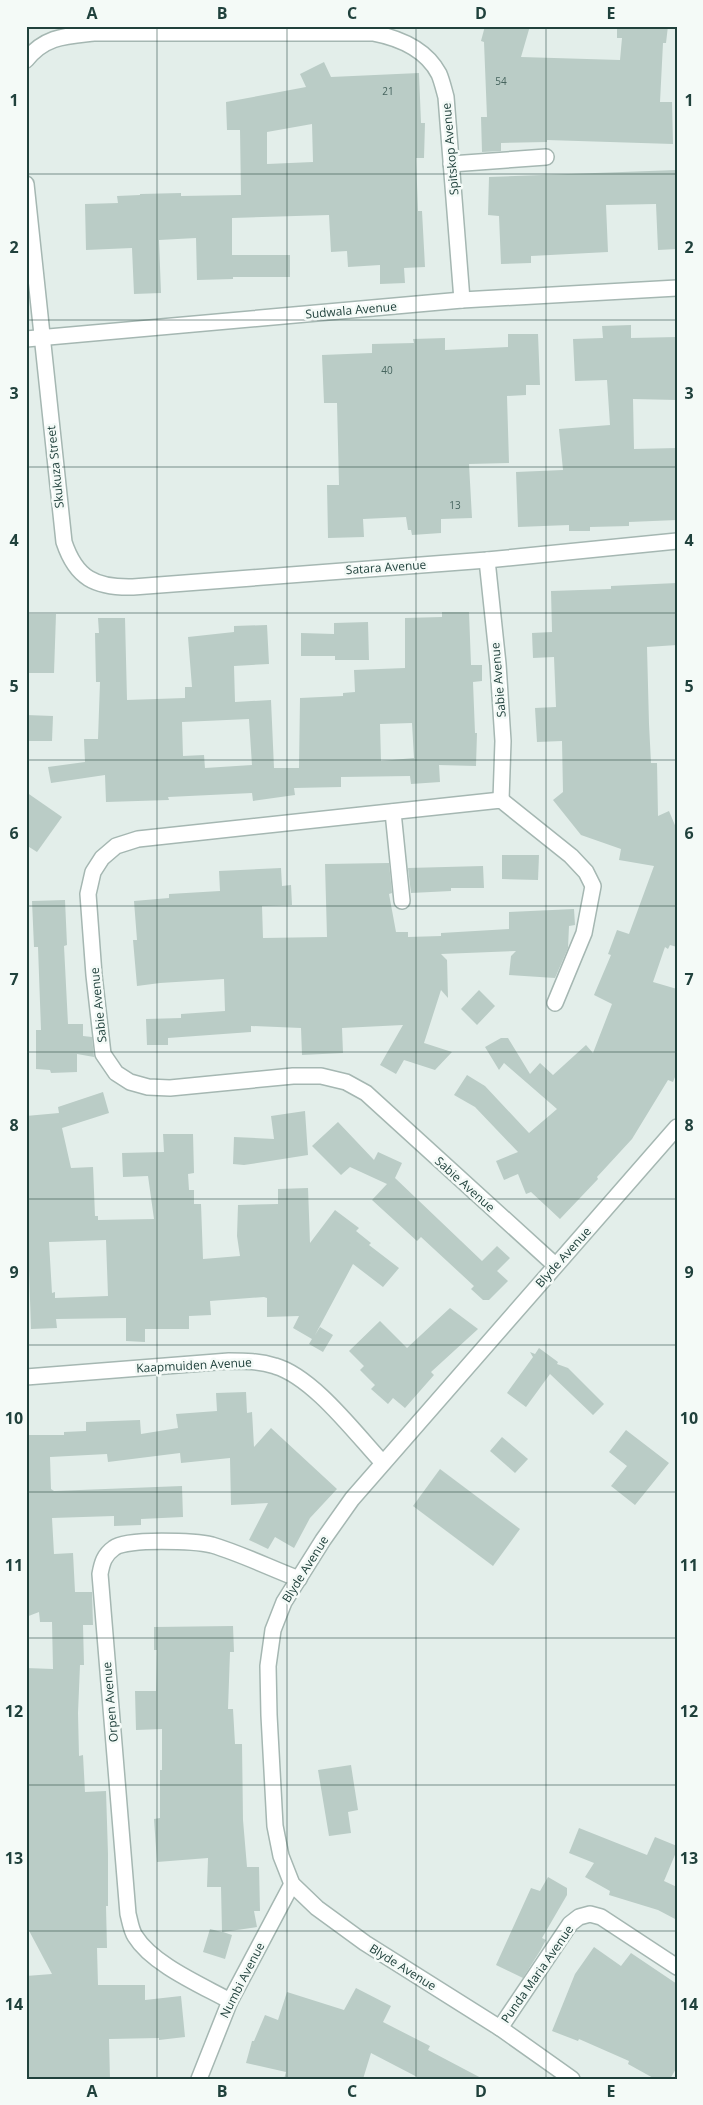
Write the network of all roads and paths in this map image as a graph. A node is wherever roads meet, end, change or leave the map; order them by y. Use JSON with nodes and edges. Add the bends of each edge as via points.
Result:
{"nodes":[{"id":1,"x":26,"y":60,"type":"edge"},
{"id":2,"x":546,"y":157,"type":"dead end"},
{"id":3,"x":451,"y":164,"type":"junction"},
{"id":4,"x":26,"y":184,"type":"edge"},
{"id":5,"x":677,"y":288,"type":"edge"},
{"id":6,"x":462,"y":300,"type":"junction"},
{"id":7,"x":26,"y":338,"type":"edge"},
{"id":8,"x":42,"y":338,"type":"junction"},
{"id":9,"x":677,"y":541,"type":"edge"},
{"id":10,"x":487,"y":560,"type":"junction"},
{"id":11,"x":95,"y":583,"type":"joint"},
{"id":12,"x":501,"y":800,"type":"junction"},
{"id":13,"x":393,"y":812,"type":"junction"},
{"id":14,"x":402,"y":901,"type":"dead end"},
{"id":15,"x":555,"y":1003,"type":"dead end"},
{"id":16,"x":677,"y":1127,"type":"edge"},
{"id":17,"x":555,"y":1265,"type":"junction"},
{"id":18,"x":26,"y":1377,"type":"edge"},
{"id":19,"x":382,"y":1462,"type":"junction"},
{"id":20,"x":299,"y":1579,"type":"junction"},
{"id":21,"x":292,"y":1884,"type":"junction"},
{"id":22,"x":677,"y":1968,"type":"edge"},
{"id":23,"x":230,"y":2001,"type":"junction"},
{"id":24,"x":500,"y":2028,"type":"junction"},
{"id":25,"x":199,"y":2079,"type":"edge"},
{"id":26,"x":572,"y":2079,"type":"edge"}],
"edges":[{"from":1,"to":3,"type":"street","name":"Spitskop Avenue","via":[[36,48],[50,40],[94,33],[373,33],[393,37],[426,57],[439,74],[446,97]]},
{"from":2,"to":3,"type":"street"},
{"from":3,"to":6,"type":"street","name":"Spitskop Avenue"},
{"from":4,"to":8,"type":"street"},
{"from":5,"to":6,"type":"street","name":"Sudwala Avenue"},
{"from":6,"to":8,"type":"street","name":"Sudwala Avenue"},
{"from":7,"to":8,"type":"street","name":"Sudwala Avenue"},
{"from":8,"to":11,"type":"street","name":"Skukuza Street","via":[[64,542],[70,559]]},
{"from":9,"to":10,"type":"street","name":"Satara Avenue"},
{"from":10,"to":11,"type":"street","name":"Satara Avenue","via":[[116,588]]},
{"from":10,"to":12,"type":"street","name":"Sabie Avenue","via":[[503,741]]},
{"from":12,"to":13,"type":"street","name":"Sabie Avenue"},
{"from":12,"to":15,"type":"street","via":[[571,856],[586,872],[593,886],[584,933]]},
{"from":13,"to":14,"type":"street"},
{"from":13,"to":17,"type":"street","name":"Sabie Avenue","via":[[138,839],[116,846],[102,858],[93,872],[88,894],[103,1054],[116,1073],[130,1082],[148,1087],[170,1088],[293,1076],[321,1076],[346,1082],[366,1093]]},
{"from":16,"to":17,"type":"street","name":"Blyde Avenue"},
{"from":17,"to":19,"type":"street","name":"Blyde Avenue"},
{"from":18,"to":19,"type":"street","name":"Kaapmuiden Avenue","via":[[229,1361],[253,1361],[276,1366],[296,1375],[311,1387]]},
{"from":19,"to":20,"type":"street","name":"Blyde Avenue","via":[[352,1499]]},
{"from":20,"to":21,"type":"street","name":"Blyde Avenue","via":[[284,1602],[273,1630],[268,1666],[275,1826],[281,1856]]},
{"from":20,"to":23,"type":"street","name":"Orpen Avenue","via":[[211,1545],[187,1542],[137,1542],[115,1546],[103,1558],[100,1574],[128,1914],[134,1934],[159,1961]]},
{"from":21,"to":23,"type":"street","name":"Numbi Avenue"},
{"from":21,"to":24,"type":"street","name":"Blyde Avenue","via":[[317,1908],[365,1943]]},
{"from":22,"to":24,"type":"street","name":"Punda Maria Avenue","via":[[601,1917],[590,1914],[579,1917],[550,1952]]},
{"from":23,"to":25,"type":"street","name":"Numbi Avenue"},
{"from":24,"to":26,"type":"street","name":"Blyde Avenue"}]}
